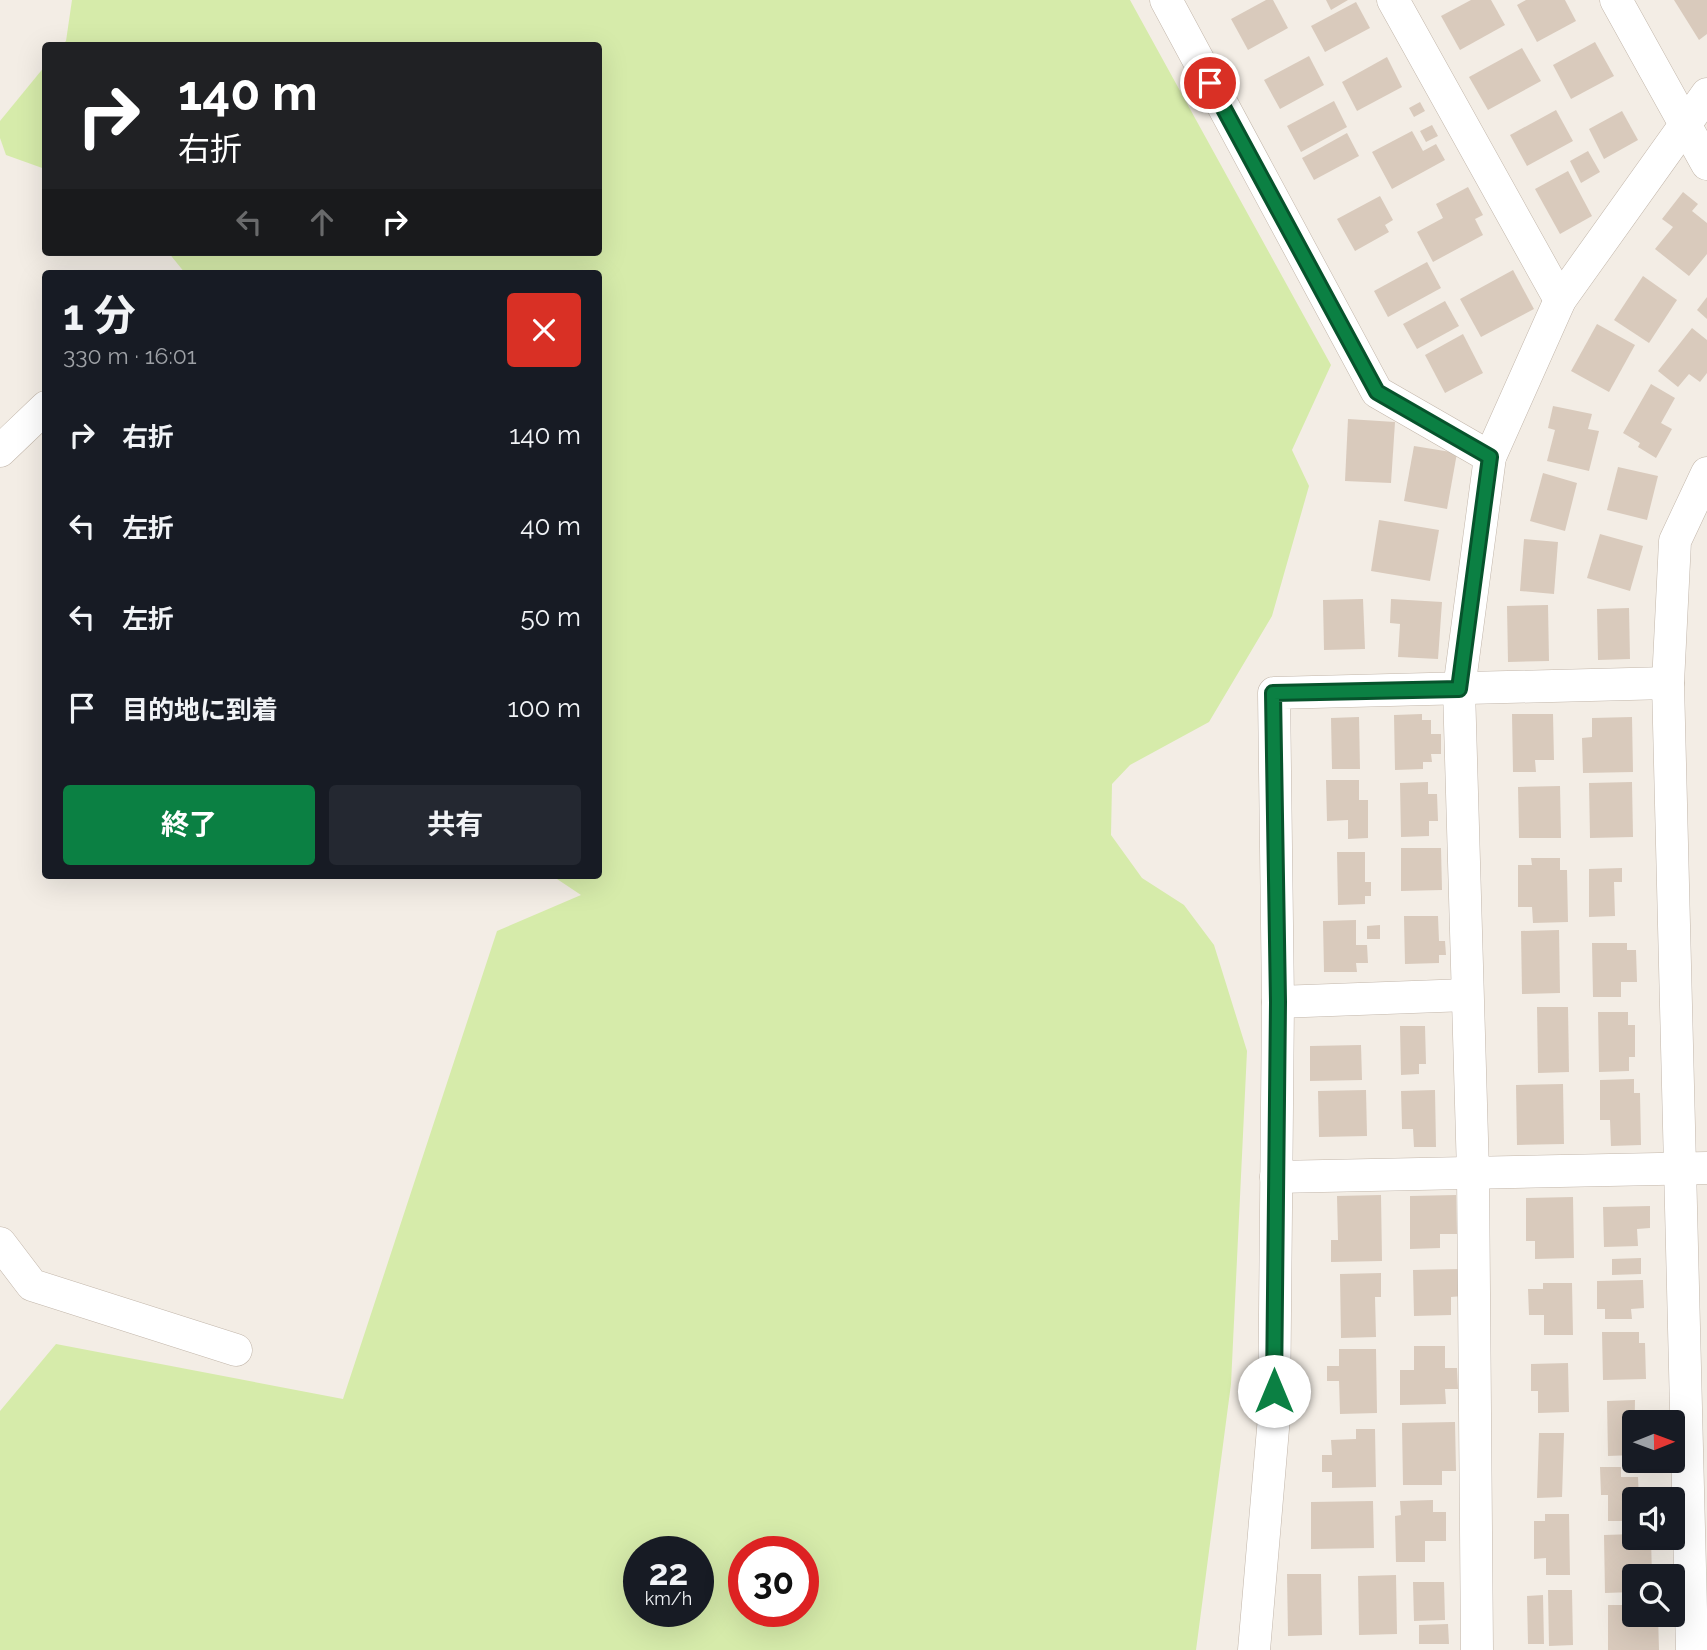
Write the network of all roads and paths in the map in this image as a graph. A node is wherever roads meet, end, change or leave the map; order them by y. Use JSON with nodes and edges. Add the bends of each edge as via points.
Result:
{"nodes":[{"id":1,"x":1166,"y":0,"type":"edge"},
{"id":2,"x":1393,"y":0,"type":"edge"},
{"id":3,"x":1616,"y":0,"type":"edge"},
{"id":4,"x":1707,"y":94,"type":"edge"},
{"id":5,"x":1684,"y":124,"type":"junction"},
{"id":6,"x":1707,"y":164,"type":"edge"},
{"id":7,"x":1560,"y":300,"type":"junction"},
{"id":8,"x":42,"y":411,"type":"edge"},
{"id":9,"x":0,"y":452,"type":"edge"},
{"id":10,"x":1490,"y":457,"type":"junction"},
{"id":11,"x":1707,"y":473,"type":"edge"},
{"id":12,"x":1668,"y":683,"type":"junction"},
{"id":13,"x":1459,"y":689,"type":"junction"},
{"id":14,"x":1467,"y":995,"type":"junction"},
{"id":15,"x":1278,"y":1002,"type":"junction"},
{"id":16,"x":1694,"y":1168,"type":"edge"},
{"id":17,"x":1473,"y":1174,"type":"junction"},
{"id":18,"x":1276,"y":1177,"type":"junction"},
{"id":19,"x":0,"y":1243,"type":"edge"},
{"id":20,"x":236,"y":1350,"type":"dead end"},
{"id":21,"x":1254,"y":1650,"type":"edge"},
{"id":22,"x":1476,"y":1650,"type":"edge"},
{"id":23,"x":1692,"y":1650,"type":"edge"}],
"edges":[{"from":1,"to":10,"type":"street","via":[[1377,392]]},
{"from":2,"to":7,"type":"street"},
{"from":3,"to":5,"type":"street"},
{"from":4,"to":5,"type":"street"},
{"from":5,"to":6,"type":"street"},
{"from":5,"to":7,"type":"street"},
{"from":7,"to":10,"type":"street"},
{"from":8,"to":9,"type":"street"},
{"from":10,"to":13,"type":"street"},
{"from":11,"to":12,"type":"street","via":[[1675,541]]},
{"from":12,"to":13,"type":"street"},
{"from":12,"to":16,"type":"street"},
{"from":13,"to":14,"type":"street"},
{"from":13,"to":15,"type":"street","via":[[1273,693]]},
{"from":14,"to":15,"type":"street"},
{"from":14,"to":17,"type":"street"},
{"from":15,"to":18,"type":"street"},
{"from":16,"to":17,"type":"street"},
{"from":16,"to":23,"type":"street"},
{"from":17,"to":18,"type":"street"},
{"from":17,"to":22,"type":"street"},
{"from":18,"to":21,"type":"street","via":[[1274,1418]]},
{"from":19,"to":20,"type":"street","via":[[32,1285]]}]}
